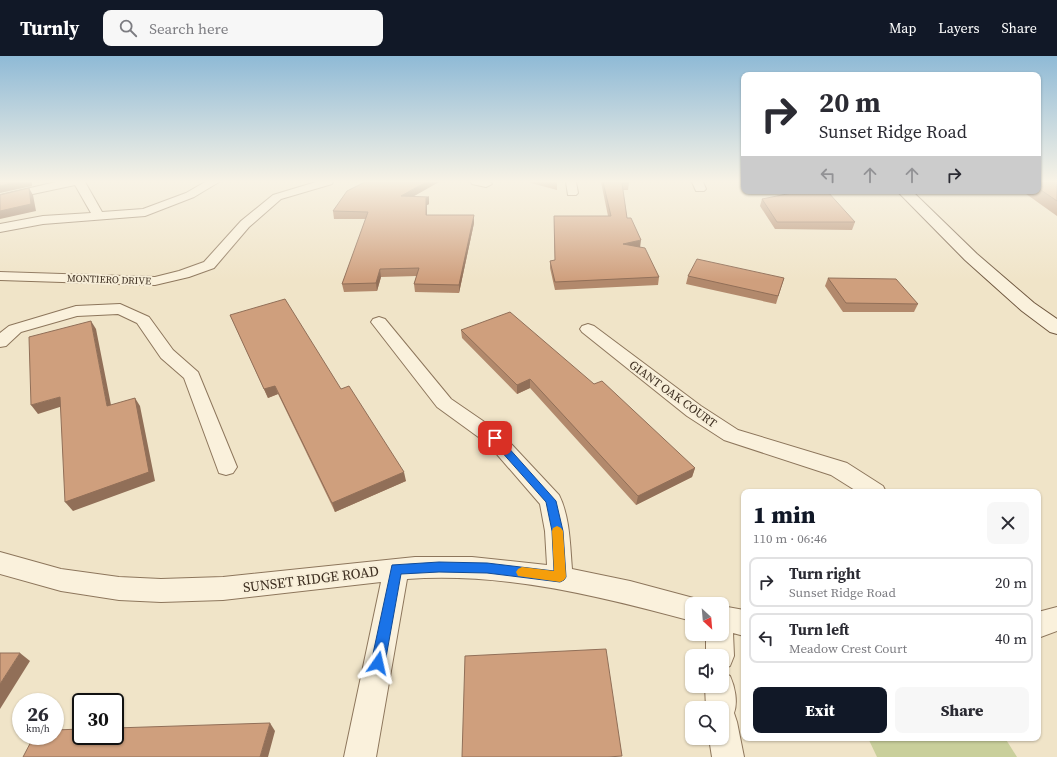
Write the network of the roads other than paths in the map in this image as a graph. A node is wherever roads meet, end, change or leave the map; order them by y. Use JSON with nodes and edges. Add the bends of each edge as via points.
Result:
{"nodes":[{"id":1,"x":114,"y":215,"type":"edge"},
{"id":2,"x":256,"y":215,"type":"edge"},
{"id":3,"x":929,"y":215,"type":"edge"},
{"id":4,"x":99,"y":216,"type":"joint"},
{"id":5,"x":0,"y":228,"type":"edge"},
{"id":6,"x":0,"y":276,"type":"edge"},
{"id":7,"x":379,"y":322,"type":"dead end"},
{"id":8,"x":1057,"y":328,"type":"edge"},
{"id":9,"x":588,"y":329,"type":"dead end"},
{"id":10,"x":0,"y":342,"type":"edge"},
{"id":11,"x":226,"y":467,"type":"dead end"},
{"id":12,"x":870,"y":489,"type":"edge"},
{"id":13,"x":0,"y":563,"type":"edge"},
{"id":14,"x":396,"y":569,"type":"junction"},
{"id":15,"x":560,"y":577,"type":"junction"},
{"id":16,"x":685,"y":608,"type":"edge"},
{"id":17,"x":1057,"y":619,"type":"edge"},
{"id":18,"x":729,"y":620,"type":"edge"},
{"id":19,"x":741,"y":622,"type":"edge"},
{"id":20,"x":1041,"y":624,"type":"edge"},
{"id":21,"x":726,"y":745,"type":"edge"},
{"id":22,"x":360,"y":757,"type":"edge"},
{"id":23,"x":728,"y":757,"type":"edge"}],
"edges":[{"from":1,"to":4,"type":"street"},
{"from":2,"to":6,"type":"street","name":"MONTIERO DRIVE","via":[[208,265],[155,281]]},
{"from":3,"to":8,"type":"street","via":[[971,257],[1028,307]]},
{"from":4,"to":5,"type":"street","via":[[43,220]]},
{"from":7,"to":15,"type":"street","via":[[444,403],[495,438],[551,501],[557,531]]},
{"from":9,"to":12,"type":"street","name":"GIANT OAK COURT","via":[[694,411],[731,435],[839,469]]},
{"from":10,"to":11,"type":"street","via":[[15,329],[76,311],[120,309],[143,320],[167,354],[192,376]]},
{"from":13,"to":14,"type":"street","name":"SUNSET RIDGE ROAD","via":[[45,577],[111,588],[184,591],[242,587]]},
{"from":14,"to":15,"type":"street","name":"SUNSET RIDGE ROAD","via":[[487,568]]},
{"from":14,"to":22,"type":"street"},
{"from":15,"to":16,"type":"street","name":"SUNSET RIDGE ROAD","via":[[621,590]]},
{"from":17,"to":20,"type":"street"},
{"from":18,"to":19,"type":"street"},
{"from":21,"to":23,"type":"street"}]}
